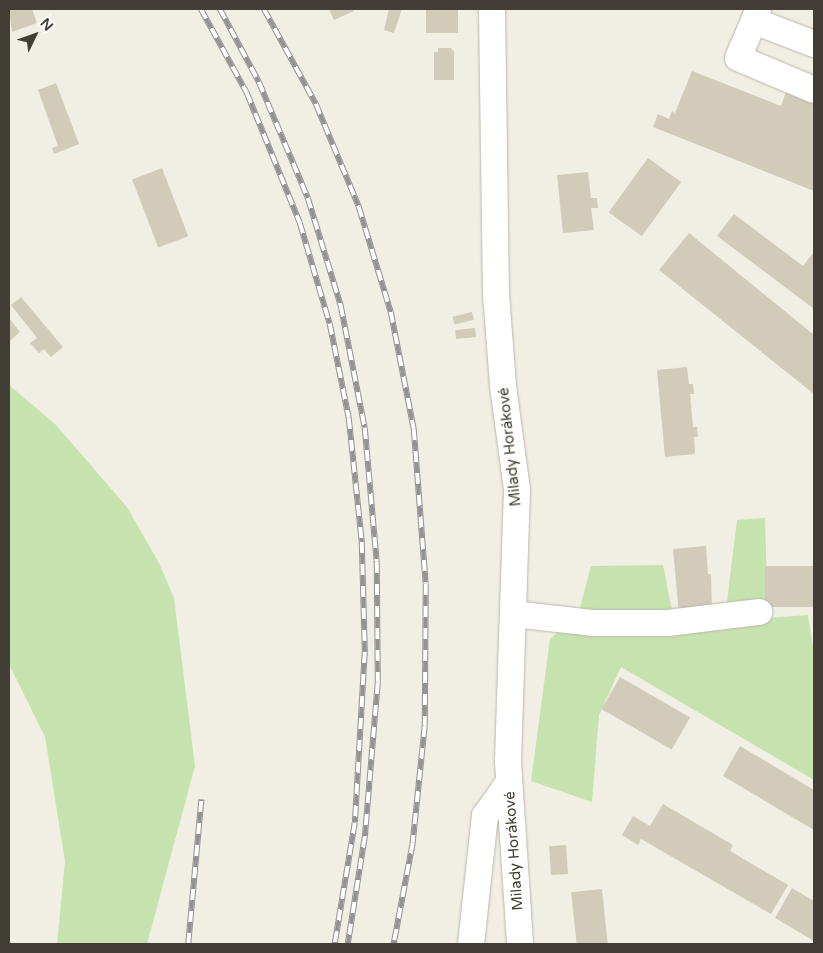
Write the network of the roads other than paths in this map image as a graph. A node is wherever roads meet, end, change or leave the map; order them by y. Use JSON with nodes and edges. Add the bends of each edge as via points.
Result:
{"nodes":[{"id":1,"x":492,"y":9,"type":"edge"},
{"id":2,"x":756,"y":15,"type":"edge"},
{"id":3,"x":814,"y":44,"type":"edge"},
{"id":4,"x":814,"y":90,"type":"edge"},
{"id":5,"x":759,"y":612,"type":"dead end"},
{"id":6,"x":514,"y":614,"type":"junction"},
{"id":7,"x":510,"y":782,"type":"junction"},
{"id":8,"x":471,"y":944,"type":"edge"},
{"id":9,"x":520,"y":944,"type":"edge"}],
"edges":[{"from":1,"to":6,"type":"street","name":"Milady Horákové","via":[[496,294],[503,386],[517,489]]},
{"from":2,"to":3,"type":"street"},
{"from":2,"to":4,"type":"street","via":[[738,58]]},
{"from":5,"to":6,"type":"street","via":[[668,623],[593,623]]},
{"from":6,"to":7,"type":"street","name":"Milady Horákové"},
{"from":7,"to":8,"type":"street","via":[[485,816]]},
{"from":7,"to":9,"type":"street","name":"Milady Horákové"}]}
